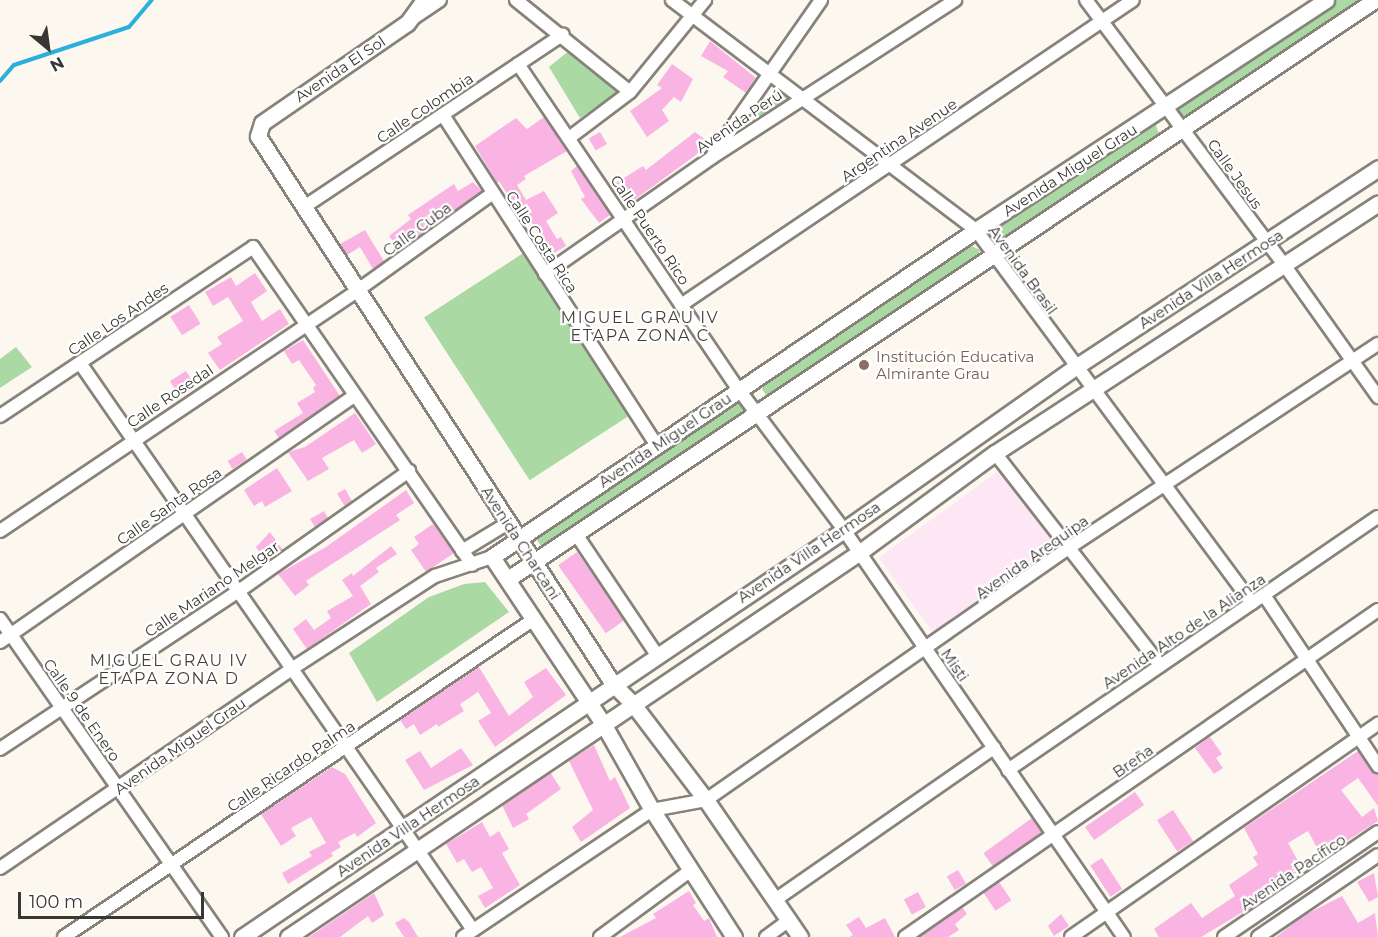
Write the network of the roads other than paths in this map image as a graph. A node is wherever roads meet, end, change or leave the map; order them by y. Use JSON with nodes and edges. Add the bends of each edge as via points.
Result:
{"nodes":[{"id":1,"x":424,"y":0,"type":"edge"},
{"id":2,"x":440,"y":0,"type":"edge"},
{"id":3,"x":516,"y":0,"type":"edge"},
{"id":4,"x":672,"y":0,"type":"edge"},
{"id":5,"x":705,"y":0,"type":"edge"},
{"id":6,"x":821,"y":0,"type":"edge"},
{"id":7,"x":946,"y":0,"type":"edge"},
{"id":8,"x":955,"y":0,"type":"edge"},
{"id":9,"x":1086,"y":0,"type":"edge"},
{"id":10,"x":1133,"y":0,"type":"edge"},
{"id":11,"x":1326,"y":0,"type":"edge"},
{"id":12,"x":1375,"y":0,"type":"edge"},
{"id":13,"x":934,"y":14,"type":"junction"},
{"id":14,"x":693,"y":17,"type":"junction"},
{"id":15,"x":1102,"y":21,"type":"junction"},
{"id":16,"x":407,"y":23,"type":"junction"},
{"id":17,"x":563,"y":34,"type":"junction"},
{"id":18,"x":518,"y":64,"type":"junction"},
{"id":19,"x":769,"y":73,"type":"junction"},
{"id":20,"x":630,"y":93,"type":"junction"},
{"id":21,"x":800,"y":99,"type":"junction"},
{"id":22,"x":1168,"y":107,"type":"junction"},
{"id":23,"x":443,"y":114,"type":"junction"},
{"id":24,"x":1184,"y":129,"type":"junction"},
{"id":25,"x":258,"y":136,"type":"joint"},
{"id":26,"x":569,"y":138,"type":"junction"},
{"id":27,"x":711,"y":158,"type":"junction"},
{"id":28,"x":890,"y":164,"type":"junction"},
{"id":29,"x":1378,"y":168,"type":"edge"},
{"id":30,"x":493,"y":193,"type":"junction"},
{"id":31,"x":1378,"y":203,"type":"edge"},
{"id":32,"x":304,"y":207,"type":"junction"},
{"id":33,"x":625,"y":220,"type":"junction"},
{"id":34,"x":976,"y":230,"type":"junction"},
{"id":35,"x":1268,"y":243,"type":"junction"},
{"id":36,"x":993,"y":252,"type":"junction"},
{"id":37,"x":1286,"y":266,"type":"junction"},
{"id":38,"x":545,"y":274,"type":"junction"},
{"id":39,"x":358,"y":290,"type":"junction"},
{"id":40,"x":681,"y":305,"type":"junction"},
{"id":41,"x":306,"y":325,"type":"junction"},
{"id":42,"x":1378,"y":344,"type":"edge"},
{"id":43,"x":1354,"y":360,"type":"junction"},
{"id":44,"x":80,"y":363,"type":"junction"},
{"id":45,"x":1074,"y":368,"type":"junction"},
{"id":46,"x":1091,"y":388,"type":"junction"},
{"id":47,"x":739,"y":390,"type":"junction"},
{"id":48,"x":356,"y":395,"type":"junction"},
{"id":49,"x":1378,"y":397,"type":"edge"},
{"id":50,"x":756,"y":413,"type":"junction"},
{"id":51,"x":0,"y":416,"type":"edge"},
{"id":52,"x":133,"y":438,"type":"junction"},
{"id":53,"x":657,"y":446,"type":"junction"},
{"id":54,"x":995,"y":453,"type":"junction"},
{"id":55,"x":409,"y":471,"type":"junction"},
{"id":56,"x":1165,"y":483,"type":"junction"},
{"id":57,"x":183,"y":514,"type":"junction"},
{"id":58,"x":1378,"y":517,"type":"edge"},
{"id":59,"x":508,"y":523,"type":"junction"},
{"id":60,"x":844,"y":530,"type":"junction"},
{"id":61,"x":0,"y":531,"type":"edge"},
{"id":62,"x":576,"y":534,"type":"junction"},
{"id":63,"x":519,"y":540,"type":"junction"},
{"id":64,"x":1070,"y":547,"type":"junction"},
{"id":65,"x":462,"y":551,"type":"junction"},
{"id":66,"x":860,"y":552,"type":"junction"},
{"id":67,"x":492,"y":557,"type":"junction"},
{"id":68,"x":534,"y":561,"type":"junction"},
{"id":69,"x":472,"y":565,"type":"junction"},
{"id":70,"x":508,"y":579,"type":"junction"},
{"id":71,"x":237,"y":593,"type":"junction"},
{"id":72,"x":1264,"y":595,"type":"junction"},
{"id":73,"x":1252,"y":603,"type":"junction"},
{"id":74,"x":1378,"y":610,"type":"edge"},
{"id":75,"x":0,"y":619,"type":"edge"},
{"id":76,"x":534,"y":619,"type":"junction"},
{"id":77,"x":5,"y":638,"type":"edge"},
{"id":78,"x":927,"y":650,"type":"junction"},
{"id":79,"x":657,"y":655,"type":"junction"},
{"id":80,"x":1307,"y":659,"type":"junction"},
{"id":81,"x":1160,"y":665,"type":"junction"},
{"id":82,"x":290,"y":670,"type":"junction"},
{"id":83,"x":613,"y":684,"type":"junction"},
{"id":84,"x":589,"y":702,"type":"junction"},
{"id":85,"x":633,"y":704,"type":"junction"},
{"id":86,"x":61,"y":706,"type":"junction"},
{"id":87,"x":1378,"y":724,"type":"edge"},
{"id":88,"x":604,"y":725,"type":"junction"},
{"id":89,"x":1358,"y":738,"type":"junction"},
{"id":90,"x":345,"y":747,"type":"junction"},
{"id":91,"x":994,"y":748,"type":"junction"},
{"id":92,"x":0,"y":749,"type":"edge"},
{"id":93,"x":1378,"y":766,"type":"edge"},
{"id":94,"x":1008,"y":770,"type":"junction"},
{"id":95,"x":119,"y":788,"type":"junction"},
{"id":96,"x":706,"y":800,"type":"junction"},
{"id":97,"x":652,"y":810,"type":"junction"},
{"id":98,"x":404,"y":830,"type":"junction"},
{"id":99,"x":1378,"y":832,"type":"edge"},
{"id":100,"x":1053,"y":834,"type":"junction"},
{"id":101,"x":418,"y":849,"type":"junction"},
{"id":102,"x":1378,"y":855,"type":"edge"},
{"id":103,"x":172,"y":865,"type":"junction"},
{"id":104,"x":0,"y":868,"type":"edge"},
{"id":105,"x":690,"y":871,"type":"junction"},
{"id":106,"x":774,"y":900,"type":"junction"},
{"id":107,"x":1107,"y":912,"type":"junction"},
{"id":108,"x":788,"y":921,"type":"junction"},
{"id":109,"x":468,"y":934,"type":"edge"},
{"id":110,"x":64,"y":937,"type":"edge"},
{"id":111,"x":222,"y":937,"type":"edge"},
{"id":112,"x":242,"y":937,"type":"edge"},
{"id":113,"x":288,"y":937,"type":"edge"},
{"id":114,"x":600,"y":937,"type":"edge"},
{"id":115,"x":734,"y":937,"type":"edge"},
{"id":116,"x":766,"y":937,"type":"edge"},
{"id":117,"x":800,"y":937,"type":"edge"},
{"id":118,"x":905,"y":937,"type":"edge"},
{"id":119,"x":1071,"y":937,"type":"edge"},
{"id":120,"x":1124,"y":937,"type":"edge"},
{"id":121,"x":1224,"y":937,"type":"edge"},
{"id":122,"x":1258,"y":937,"type":"edge"}],
"edges":[{"from":1,"to":16,"type":"street","name":"Avenida El Sol"},
{"from":2,"to":16,"type":"street"},
{"from":3,"to":17,"type":"street"},
{"from":4,"to":14,"type":"street","name":"Avenida Brasil"},
{"from":5,"to":14,"type":"street"},
{"from":6,"to":19,"type":"street"},
{"from":7,"to":13,"type":"street"},
{"from":8,"to":13,"type":"street","name":"Avenida Perú"},
{"from":9,"to":15,"type":"street","name":"Calle Jesus"},
{"from":10,"to":15,"type":"street","name":"Argentina Avenue"},
{"from":11,"to":22,"type":"street","name":"Avenida Miguel Grau"},
{"from":12,"to":24,"type":"street","name":"Avenida Miguel Grau"},
{"from":13,"to":21,"type":"street","name":"Avenida Perú"},
{"from":14,"to":19,"type":"street","name":"Avenida Brasil"},
{"from":14,"to":20,"type":"street"},
{"from":15,"to":22,"type":"street","name":"Calle Jesus"},
{"from":15,"to":28,"type":"street","name":"Argentina Avenue"},
{"from":16,"to":25,"type":"street","name":"Avenida El Sol","via":[[262,123]]},
{"from":17,"to":18,"type":"street","name":"Calle Colombia"},
{"from":17,"to":20,"type":"street"},
{"from":18,"to":23,"type":"street","name":"Calle Colombia"},
{"from":18,"to":26,"type":"street","name":"Calle Puerto Rico"},
{"from":19,"to":21,"type":"street","name":"Avenida Brasil"},
{"from":19,"to":27,"type":"street"},
{"from":20,"to":26,"type":"street"},
{"from":21,"to":27,"type":"street","name":"Avenida Perú"},
{"from":21,"to":28,"type":"street","name":"Avenida Brasil"},
{"from":22,"to":24,"type":"street","name":"Calle Jesus"},
{"from":22,"to":34,"type":"street","name":"Avenida Miguel Grau"},
{"from":23,"to":30,"type":"street","name":"Calle Costa Rica"},
{"from":23,"to":32,"type":"street","name":"Calle Colombia"},
{"from":24,"to":35,"type":"street","name":"Calle Jesus"},
{"from":24,"to":36,"type":"street","name":"Avenida Miguel Grau"},
{"from":25,"to":32,"type":"street","name":"Avenida Charcani"},
{"from":26,"to":33,"type":"street","name":"Calle Puerto Rico"},
{"from":27,"to":33,"type":"street","name":"Avenida Perú"},
{"from":28,"to":34,"type":"street","name":"Avenida Brasil"},
{"from":28,"to":40,"type":"street","name":"Argentina Avenue"},
{"from":29,"to":35,"type":"street","name":"Avenida Villa Hermosa"},
{"from":30,"to":38,"type":"street","name":"Calle Costa Rica"},
{"from":30,"to":39,"type":"street","name":"Calle Cuba"},
{"from":31,"to":37,"type":"street","name":"Avenida Villa Hermosa"},
{"from":32,"to":39,"type":"street","name":"Avenida Charcani"},
{"from":33,"to":38,"type":"street","name":"Avenida Perú"},
{"from":33,"to":40,"type":"street","name":"Calle Puerto Rico"},
{"from":34,"to":36,"type":"street","name":"Avenida Brasil"},
{"from":34,"to":47,"type":"street","name":"Avenida Miguel Grau"},
{"from":35,"to":37,"type":"street","name":"Calle Jesus"},
{"from":35,"to":45,"type":"street","name":"Avenida Villa Hermosa"},
{"from":36,"to":45,"type":"street","name":"Avenida Brasil"},
{"from":36,"to":50,"type":"street","name":"Avenida Miguel Grau"},
{"from":37,"to":43,"type":"street","name":"Calle Jesus"},
{"from":37,"to":46,"type":"street","name":"Avenida Villa Hermosa"},
{"from":38,"to":53,"type":"street","name":"Calle Costa Rica"},
{"from":39,"to":41,"type":"street","name":"Calle Rosedal"},
{"from":39,"to":59,"type":"street","name":"Avenida Charcani"},
{"from":40,"to":47,"type":"street","name":"Calle Puerto Rico"},
{"from":41,"to":44,"type":"street","name":"Calle Los Andes","via":[[253,247]]},
{"from":41,"to":48,"type":"street"},
{"from":41,"to":52,"type":"street","name":"Calle Rosedal"},
{"from":42,"to":43,"type":"street","name":"Avenida Arequipa"},
{"from":43,"to":49,"type":"street","name":"Calle Jesus"},
{"from":43,"to":56,"type":"street","name":"Avenida Arequipa"},
{"from":44,"to":51,"type":"street","name":"Calle Los Andes"},
{"from":44,"to":52,"type":"street"},
{"from":45,"to":46,"type":"street","name":"Avenida Brasil"},
{"from":45,"to":60,"type":"street","name":"Avenida Villa Hermosa"},
{"from":46,"to":54,"type":"street","name":"Avenida Villa Hermosa"},
{"from":46,"to":56,"type":"street","name":"Avenida Brasil"},
{"from":47,"to":50,"type":"street","name":"Calle Puerto Rico"},
{"from":47,"to":53,"type":"street","name":"Avenida Miguel Grau"},
{"from":48,"to":55,"type":"street"},
{"from":48,"to":57,"type":"street","name":"Calle Santa Rosa"},
{"from":50,"to":60,"type":"street","name":"Misti"},
{"from":50,"to":62,"type":"street","name":"Avenida Miguel Grau"},
{"from":52,"to":57,"type":"street"},
{"from":52,"to":61,"type":"street","name":"Calle Rosedal"},
{"from":53,"to":63,"type":"street","name":"Avenida Miguel Grau"},
{"from":54,"to":64,"type":"street"},
{"from":54,"to":66,"type":"street","name":"Avenida Villa Hermosa"},
{"from":55,"to":65,"type":"street"},
{"from":55,"to":71,"type":"street","name":"Calle Mariano Melgar"},
{"from":56,"to":64,"type":"street","name":"Avenida Arequipa"},
{"from":56,"to":73,"type":"street","name":"Avenida Brasil"},
{"from":57,"to":71,"type":"street"},
{"from":57,"to":77,"type":"street","name":"Calle Santa Rosa"},
{"from":58,"to":72,"type":"street","name":"Avenida Alto de la Alianza"},
{"from":59,"to":63,"type":"street","name":"Avenida Charcani"},
{"from":59,"to":65,"type":"street"},
{"from":60,"to":66,"type":"street","name":"Misti"},
{"from":60,"to":79,"type":"street","name":"Avenida Villa Hermosa"},
{"from":62,"to":68,"type":"street","name":"Avenida Miguel Grau"},
{"from":62,"to":79,"type":"street"},
{"from":63,"to":67,"type":"street","name":"Avenida Miguel Grau"},
{"from":63,"to":68,"type":"street","name":"Avenida Charcani"},
{"from":64,"to":78,"type":"street","name":"Avenida Arequipa"},
{"from":64,"to":81,"type":"street"},
{"from":65,"to":69,"type":"street"},
{"from":66,"to":78,"type":"street","name":"Misti"},
{"from":66,"to":85,"type":"street","name":"Avenida Villa Hermosa"},
{"from":67,"to":69,"type":"street","name":"Avenida Miguel Grau"},
{"from":67,"to":70,"type":"street","name":"Avenida Charcani"},
{"from":68,"to":70,"type":"street","name":"Avenida Miguel Grau"},
{"from":68,"to":83,"type":"street","name":"Avenida Charcani"},
{"from":69,"to":82,"type":"street","name":"Avenida Miguel Grau","via":[[435,576]]},
{"from":70,"to":76,"type":"street","name":"Avenida Charcani"},
{"from":71,"to":82,"type":"street"},
{"from":71,"to":86,"type":"street","name":"Calle Mariano Melgar"},
{"from":72,"to":73,"type":"street","name":"Avenida Alto de la Alianza"},
{"from":72,"to":80,"type":"street"},
{"from":73,"to":81,"type":"street","name":"Avenida Alto de la Alianza"},
{"from":74,"to":80,"type":"street","name":"Breña"},
{"from":75,"to":77,"type":"street","name":"Calle 9 de Enero"},
{"from":76,"to":84,"type":"street","name":"Avenida Charcani"},
{"from":76,"to":90,"type":"street","name":"Calle Ricardo Palma"},
{"from":77,"to":86,"type":"street","name":"Calle 9 de Enero"},
{"from":78,"to":91,"type":"street","name":"Misti"},
{"from":78,"to":96,"type":"street","name":"Avenida Arequipa"},
{"from":79,"to":83,"type":"street","name":"Avenida Villa Hermosa"},
{"from":80,"to":89,"type":"street"},
{"from":80,"to":100,"type":"street","name":"Breña"},
{"from":81,"to":94,"type":"street","name":"Avenida Alto de la Alianza"},
{"from":82,"to":90,"type":"street"},
{"from":82,"to":95,"type":"street","name":"Avenida Miguel Grau"},
{"from":83,"to":84,"type":"street","name":"Avenida Villa Hermosa"},
{"from":83,"to":85,"type":"street","name":"Avenida Charcani"},
{"from":84,"to":88,"type":"street","name":"Avenida Charcani"},
{"from":84,"to":98,"type":"street","name":"Avenida Villa Hermosa"},
{"from":85,"to":88,"type":"street","name":"Avenida Villa Hermosa"},
{"from":85,"to":96,"type":"street","name":"Avenida Charcani"},
{"from":86,"to":92,"type":"street","name":"Calle Mariano Melgar"},
{"from":86,"to":95,"type":"street","name":"Calle 9 de Enero"},
{"from":87,"to":89,"type":"street"},
{"from":88,"to":97,"type":"street","name":"Avenida Charcani"},
{"from":88,"to":101,"type":"street","name":"Avenida Villa Hermosa"},
{"from":89,"to":93,"type":"street"},
{"from":89,"to":107,"type":"street"},
{"from":90,"to":98,"type":"street"},
{"from":90,"to":103,"type":"street","name":"Calle Ricardo Palma"},
{"from":91,"to":94,"type":"street","name":"Misti"},
{"from":91,"to":106,"type":"street"},
{"from":94,"to":100,"type":"street","name":"Misti"},
{"from":95,"to":103,"type":"street","name":"Calle 9 de Enero"},
{"from":95,"to":104,"type":"street","name":"Avenida Miguel Grau"},
{"from":96,"to":97,"type":"street"},
{"from":96,"to":106,"type":"street","name":"Avenida Charcani"},
{"from":97,"to":105,"type":"street","name":"Avenida Charcani"},
{"from":97,"to":109,"type":"street"},
{"from":98,"to":101,"type":"street"},
{"from":98,"to":112,"type":"street","name":"Avenida Villa Hermosa"},
{"from":99,"to":121,"type":"street","name":"Avenida Pacífico"},
{"from":100,"to":107,"type":"street","name":"Misti"},
{"from":100,"to":118,"type":"street","name":"Breña"},
{"from":101,"to":109,"type":"street"},
{"from":101,"to":113,"type":"street","name":"Avenida Villa Hermosa"},
{"from":102,"to":122,"type":"street"},
{"from":103,"to":110,"type":"street","name":"Calle Ricardo Palma"},
{"from":103,"to":111,"type":"street","name":"Calle 9 de Enero"},
{"from":105,"to":114,"type":"street"},
{"from":105,"to":115,"type":"street","name":"Avenida Charcani"},
{"from":106,"to":108,"type":"street","name":"Avenida Charcani"},
{"from":107,"to":119,"type":"street"},
{"from":107,"to":120,"type":"street","name":"Misti"},
{"from":108,"to":116,"type":"street"},
{"from":108,"to":117,"type":"street","name":"Avenida Charcani"}]}
